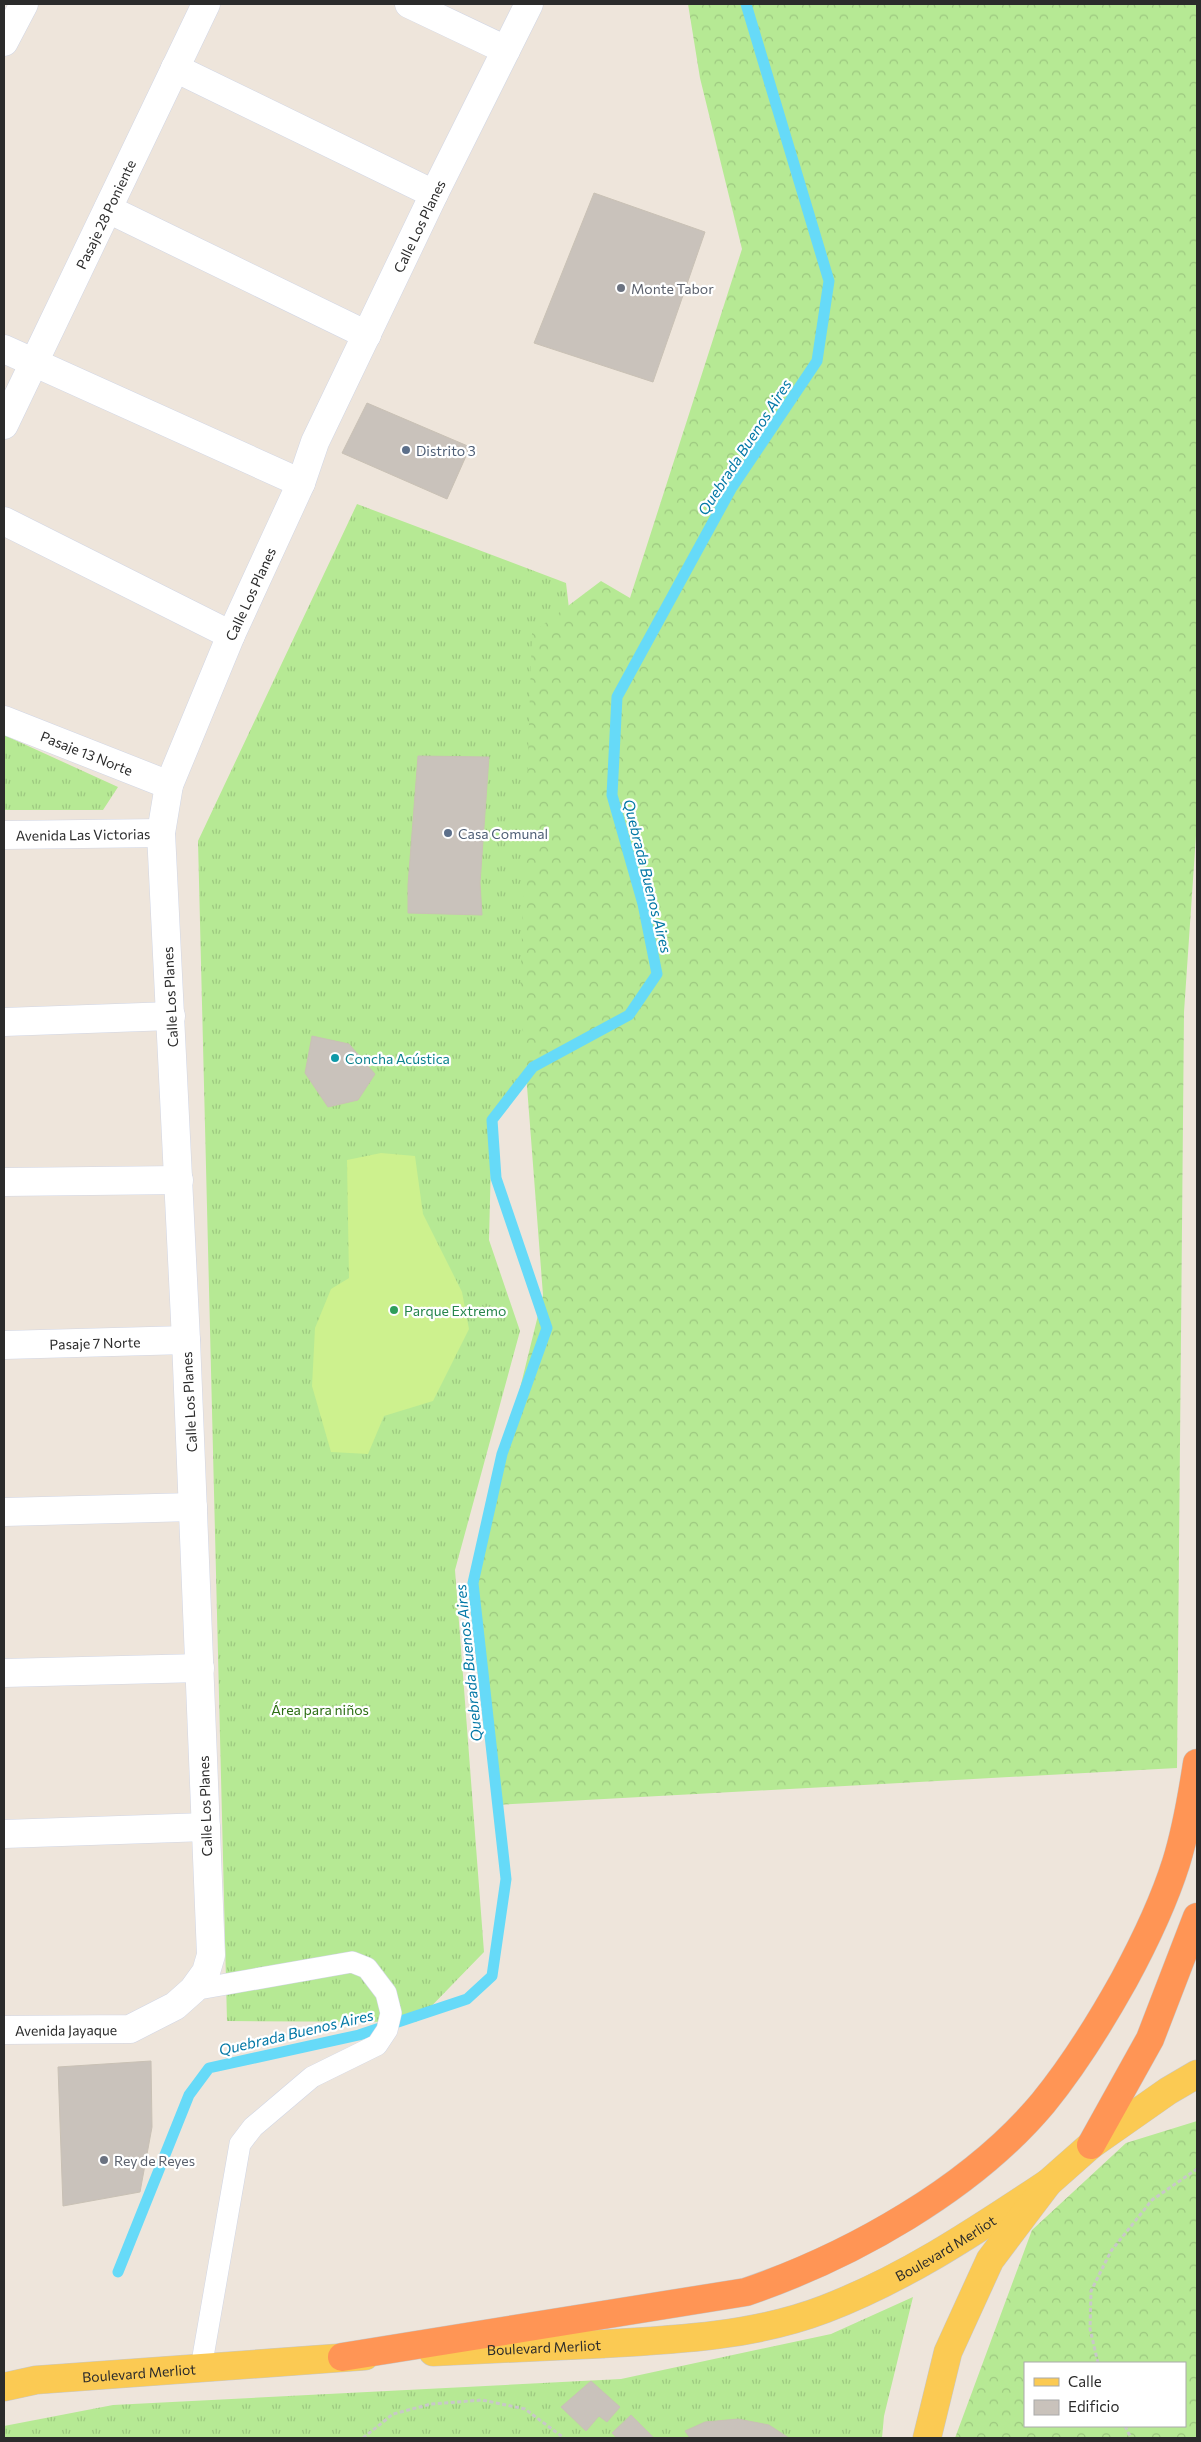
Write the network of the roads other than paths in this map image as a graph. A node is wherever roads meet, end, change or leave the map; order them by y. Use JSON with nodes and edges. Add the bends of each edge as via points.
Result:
{"nodes":[{"id":1,"x":24,"y":4,"type":"edge"},
{"id":2,"x":206,"y":4,"type":"edge"},
{"id":3,"x":409,"y":4,"type":"edge"},
{"id":4,"x":529,"y":4,"type":"edge"},
{"id":5,"x":4,"y":42,"type":"edge"},
{"id":6,"x":506,"y":50,"type":"junction"},
{"id":7,"x":175,"y":68,"type":"junction"},
{"id":8,"x":434,"y":194,"type":"junction"},
{"id":9,"x":108,"y":209,"type":"junction"},
{"id":10,"x":367,"y":335,"type":"junction"},
{"id":11,"x":4,"y":349,"type":"edge"},
{"id":12,"x":34,"y":362,"type":"junction"},
{"id":13,"x":4,"y":425,"type":"edge"},
{"id":14,"x":301,"y":483,"type":"junction"},
{"id":15,"x":4,"y":521,"type":"edge"},
{"id":16,"x":231,"y":634,"type":"junction"},
{"id":17,"x":4,"y":720,"type":"edge"},
{"id":18,"x":169,"y":785,"type":"junction"},
{"id":19,"x":161,"y":833,"type":"junction"},
{"id":20,"x":4,"y":835,"type":"edge"},
{"id":21,"x":171,"y":1016,"type":"junction"},
{"id":22,"x":4,"y":1022,"type":"edge"},
{"id":23,"x":179,"y":1180,"type":"junction"},
{"id":24,"x":4,"y":1182,"type":"edge"},
{"id":25,"x":186,"y":1340,"type":"junction"},
{"id":26,"x":4,"y":1345,"type":"edge"},
{"id":27,"x":194,"y":1506,"type":"junction"},
{"id":28,"x":4,"y":1512,"type":"edge"},
{"id":29,"x":200,"y":1668,"type":"junction"},
{"id":30,"x":4,"y":1673,"type":"edge"},
{"id":31,"x":1197,"y":1763,"type":"edge"},
{"id":32,"x":206,"y":1828,"type":"junction"},
{"id":33,"x":4,"y":1834,"type":"edge"},
{"id":34,"x":1197,"y":1917,"type":"edge"},
{"id":35,"x":193,"y":1990,"type":"junction"},
{"id":36,"x":130,"y":2029,"type":"joint"},
{"id":37,"x":4,"y":2030,"type":"edge"},
{"id":38,"x":1197,"y":2074,"type":"edge"},
{"id":39,"x":1091,"y":2146,"type":"junction"},
{"id":40,"x":1048,"y":2183,"type":"junction"},
{"id":41,"x":342,"y":2357,"type":"junction"},
{"id":42,"x":202,"y":2368,"type":"junction"},
{"id":43,"x":4,"y":2388,"type":"edge"},
{"id":44,"x":927,"y":2438,"type":"edge"}],
"edges":[{"from":1,"to":5,"type":"street"},
{"from":2,"to":7,"type":"street","name":"Pasaje 28 Poniente"},
{"from":3,"to":6,"type":"street"},
{"from":4,"to":6,"type":"street","name":"Calle Los Planes"},
{"from":6,"to":8,"type":"street","name":"Calle Los Planes"},
{"from":7,"to":8,"type":"street"},
{"from":7,"to":9,"type":"street","name":"Pasaje 28 Poniente"},
{"from":8,"to":10,"type":"street","name":"Calle Los Planes"},
{"from":9,"to":10,"type":"street"},
{"from":9,"to":12,"type":"street","name":"Pasaje 28 Poniente"},
{"from":10,"to":14,"type":"street","name":"Calle Los Planes","via":[[315,442]]},
{"from":11,"to":12,"type":"street"},
{"from":12,"to":13,"type":"street","name":"Pasaje 28 Poniente"},
{"from":12,"to":14,"type":"street"},
{"from":14,"to":16,"type":"street","name":"Calle Los Planes"},
{"from":15,"to":16,"type":"street"},
{"from":16,"to":18,"type":"street","name":"Calle Los Planes"},
{"from":17,"to":18,"type":"street","name":"Pasaje 13 Norte"},
{"from":18,"to":19,"type":"street","name":"Calle Los Planes"},
{"from":19,"to":20,"type":"street","name":"Avenida Las Victorias"},
{"from":19,"to":21,"type":"street","name":"Calle Los Planes"},
{"from":21,"to":22,"type":"street"},
{"from":21,"to":23,"type":"street","name":"Calle Los Planes"},
{"from":23,"to":24,"type":"street"},
{"from":23,"to":25,"type":"street","name":"Calle Los Planes"},
{"from":25,"to":26,"type":"street","name":"Pasaje 7 Norte"},
{"from":25,"to":27,"type":"street","name":"Calle Los Planes"},
{"from":27,"to":28,"type":"street"},
{"from":27,"to":29,"type":"street","name":"Calle Los Planes"},
{"from":29,"to":30,"type":"street"},
{"from":29,"to":32,"type":"street","name":"Calle Los Planes"},
{"from":31,"to":41,"type":"highway","via":[[1177,1861],[1166,1891],[1132,1965],[1095,2032],[1024,2123],[940,2194],[881,2232],[785,2279],[746,2292]]},
{"from":32,"to":33,"type":"street"},
{"from":32,"to":35,"type":"street","name":"Calle Los Planes","via":[[211,1954],[206,1972]]},
{"from":34,"to":39,"type":"highway","via":[[1150,2040]]},
{"from":35,"to":36,"type":"street","name":"Calle Los Planes","via":[[175,2006]]},
{"from":35,"to":42,"type":"lane","via":[[352,1962],[366,1968],[386,1993],[390,2013],[387,2030],[377,2045],[312,2077],[253,2127],[240,2144]]},
{"from":36,"to":37,"type":"street","name":"Avenida Jayaque"},
{"from":38,"to":39,"type":"main road"},
{"from":39,"to":40,"type":"main road"},
{"from":40,"to":41,"type":"main road","name":"Boulevard Merliot","via":[[952,2247],[892,2280],[824,2310],[771,2324],[676,2340]]},
{"from":40,"to":44,"type":"main road","via":[[990,2260],[973,2293],[948,2352]]},
{"from":41,"to":42,"type":"main road","name":"Boulevard Merliot"},
{"from":42,"to":43,"type":"main road","name":"Boulevard Merliot","via":[[36,2380]]}]}
